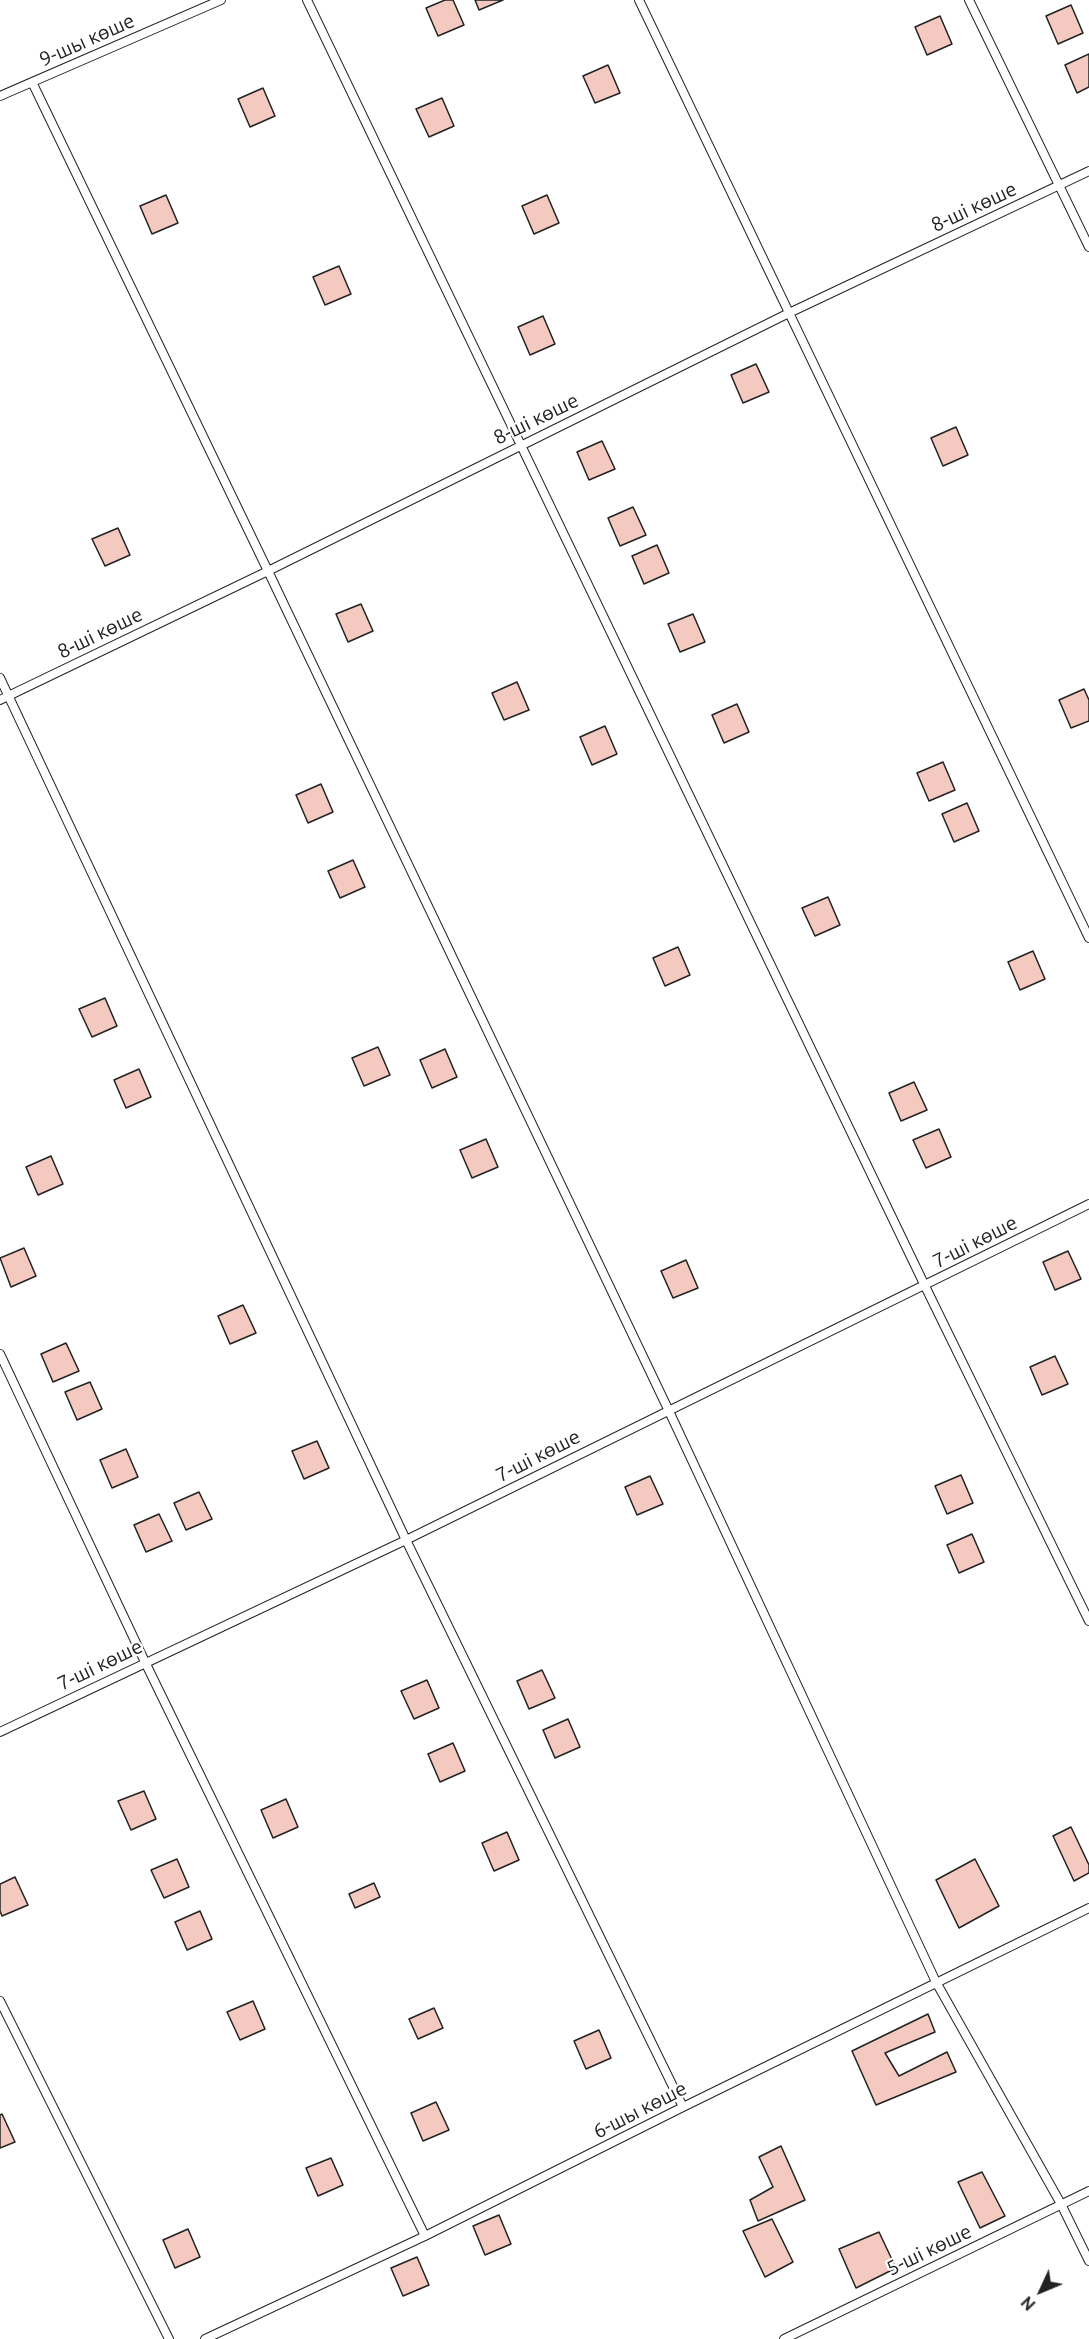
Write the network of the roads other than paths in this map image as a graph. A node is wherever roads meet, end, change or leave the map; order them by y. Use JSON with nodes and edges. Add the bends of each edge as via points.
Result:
{"nodes":[{"id":1,"x":221,"y":0,"type":"edge"},
{"id":2,"x":307,"y":0,"type":"edge"},
{"id":3,"x":639,"y":0,"type":"edge"},
{"id":4,"x":969,"y":0,"type":"edge"},
{"id":5,"x":32,"y":82,"type":"junction"},
{"id":6,"x":0,"y":96,"type":"edge"},
{"id":7,"x":1089,"y":171,"type":"edge"},
{"id":8,"x":1060,"y":185,"type":"junction"},
{"id":9,"x":1089,"y":247,"type":"edge"},
{"id":10,"x":789,"y":313,"type":"junction"},
{"id":11,"x":522,"y":445,"type":"junction"},
{"id":12,"x":268,"y":571,"type":"junction"},
{"id":13,"x":0,"y":678,"type":"edge"},
{"id":14,"x":9,"y":696,"type":"junction"},
{"id":15,"x":0,"y":700,"type":"edge"},
{"id":16,"x":1089,"y":938,"type":"edge"},
{"id":17,"x":1089,"y":1204,"type":"edge"},
{"id":18,"x":925,"y":1286,"type":"junction"},
{"id":19,"x":0,"y":1354,"type":"edge"},
{"id":20,"x":668,"y":1410,"type":"junction"},
{"id":21,"x":406,"y":1540,"type":"junction"},
{"id":22,"x":1089,"y":1621,"type":"edge"},
{"id":23,"x":145,"y":1662,"type":"junction"},
{"id":24,"x":0,"y":1732,"type":"edge"},
{"id":25,"x":1089,"y":1908,"type":"edge"},
{"id":26,"x":936,"y":1982,"type":"junction"},
{"id":27,"x":0,"y":2001,"type":"edge"},
{"id":28,"x":683,"y":2107,"type":"junction"},
{"id":29,"x":1089,"y":2191,"type":"edge"},
{"id":30,"x":1061,"y":2204,"type":"junction"},
{"id":31,"x":425,"y":2236,"type":"junction"},
{"id":32,"x":1089,"y":2261,"type":"edge"},
{"id":33,"x":169,"y":2339,"type":"edge"},
{"id":34,"x":205,"y":2339,"type":"edge"},
{"id":35,"x":784,"y":2339,"type":"edge"}],
"edges":[{"from":1,"to":5,"type":"lane","name":"9-шы көше"},
{"from":2,"to":11,"type":"lane"},
{"from":3,"to":10,"type":"lane"},
{"from":4,"to":8,"type":"lane"},
{"from":5,"to":6,"type":"lane","name":"9-шы көше"},
{"from":5,"to":12,"type":"lane"},
{"from":7,"to":8,"type":"lane","name":"8-ші көше"},
{"from":8,"to":9,"type":"lane"},
{"from":8,"to":10,"type":"lane","name":"8-ші көше"},
{"from":10,"to":11,"type":"lane","name":"8-ші көше"},
{"from":10,"to":16,"type":"lane"},
{"from":11,"to":12,"type":"lane","name":"8-ші көше"},
{"from":11,"to":18,"type":"lane"},
{"from":12,"to":14,"type":"lane","name":"8-ші көше"},
{"from":12,"to":20,"type":"lane"},
{"from":13,"to":14,"type":"lane"},
{"from":14,"to":15,"type":"lane","name":"8-ші көше"},
{"from":14,"to":21,"type":"lane"},
{"from":17,"to":18,"type":"lane","name":"7-ші көше"},
{"from":18,"to":20,"type":"lane","name":"7-ші көше"},
{"from":18,"to":22,"type":"lane"},
{"from":19,"to":23,"type":"lane"},
{"from":20,"to":21,"type":"lane","name":"7-ші көше"},
{"from":20,"to":26,"type":"lane"},
{"from":21,"to":23,"type":"lane","name":"7-ші көше"},
{"from":21,"to":28,"type":"lane"},
{"from":23,"to":24,"type":"lane","name":"7-ші көше"},
{"from":23,"to":31,"type":"lane"},
{"from":25,"to":26,"type":"lane","name":"6-шы көше"},
{"from":26,"to":28,"type":"lane","name":"6-шы көше"},
{"from":26,"to":30,"type":"lane"},
{"from":27,"to":33,"type":"lane"},
{"from":28,"to":31,"type":"lane","name":"6-шы көше"},
{"from":29,"to":30,"type":"lane","name":"5-ші көше"},
{"from":30,"to":32,"type":"lane"},
{"from":30,"to":35,"type":"lane","name":"5-ші көше"},
{"from":31,"to":34,"type":"lane","name":"6-шы көше"}]}
